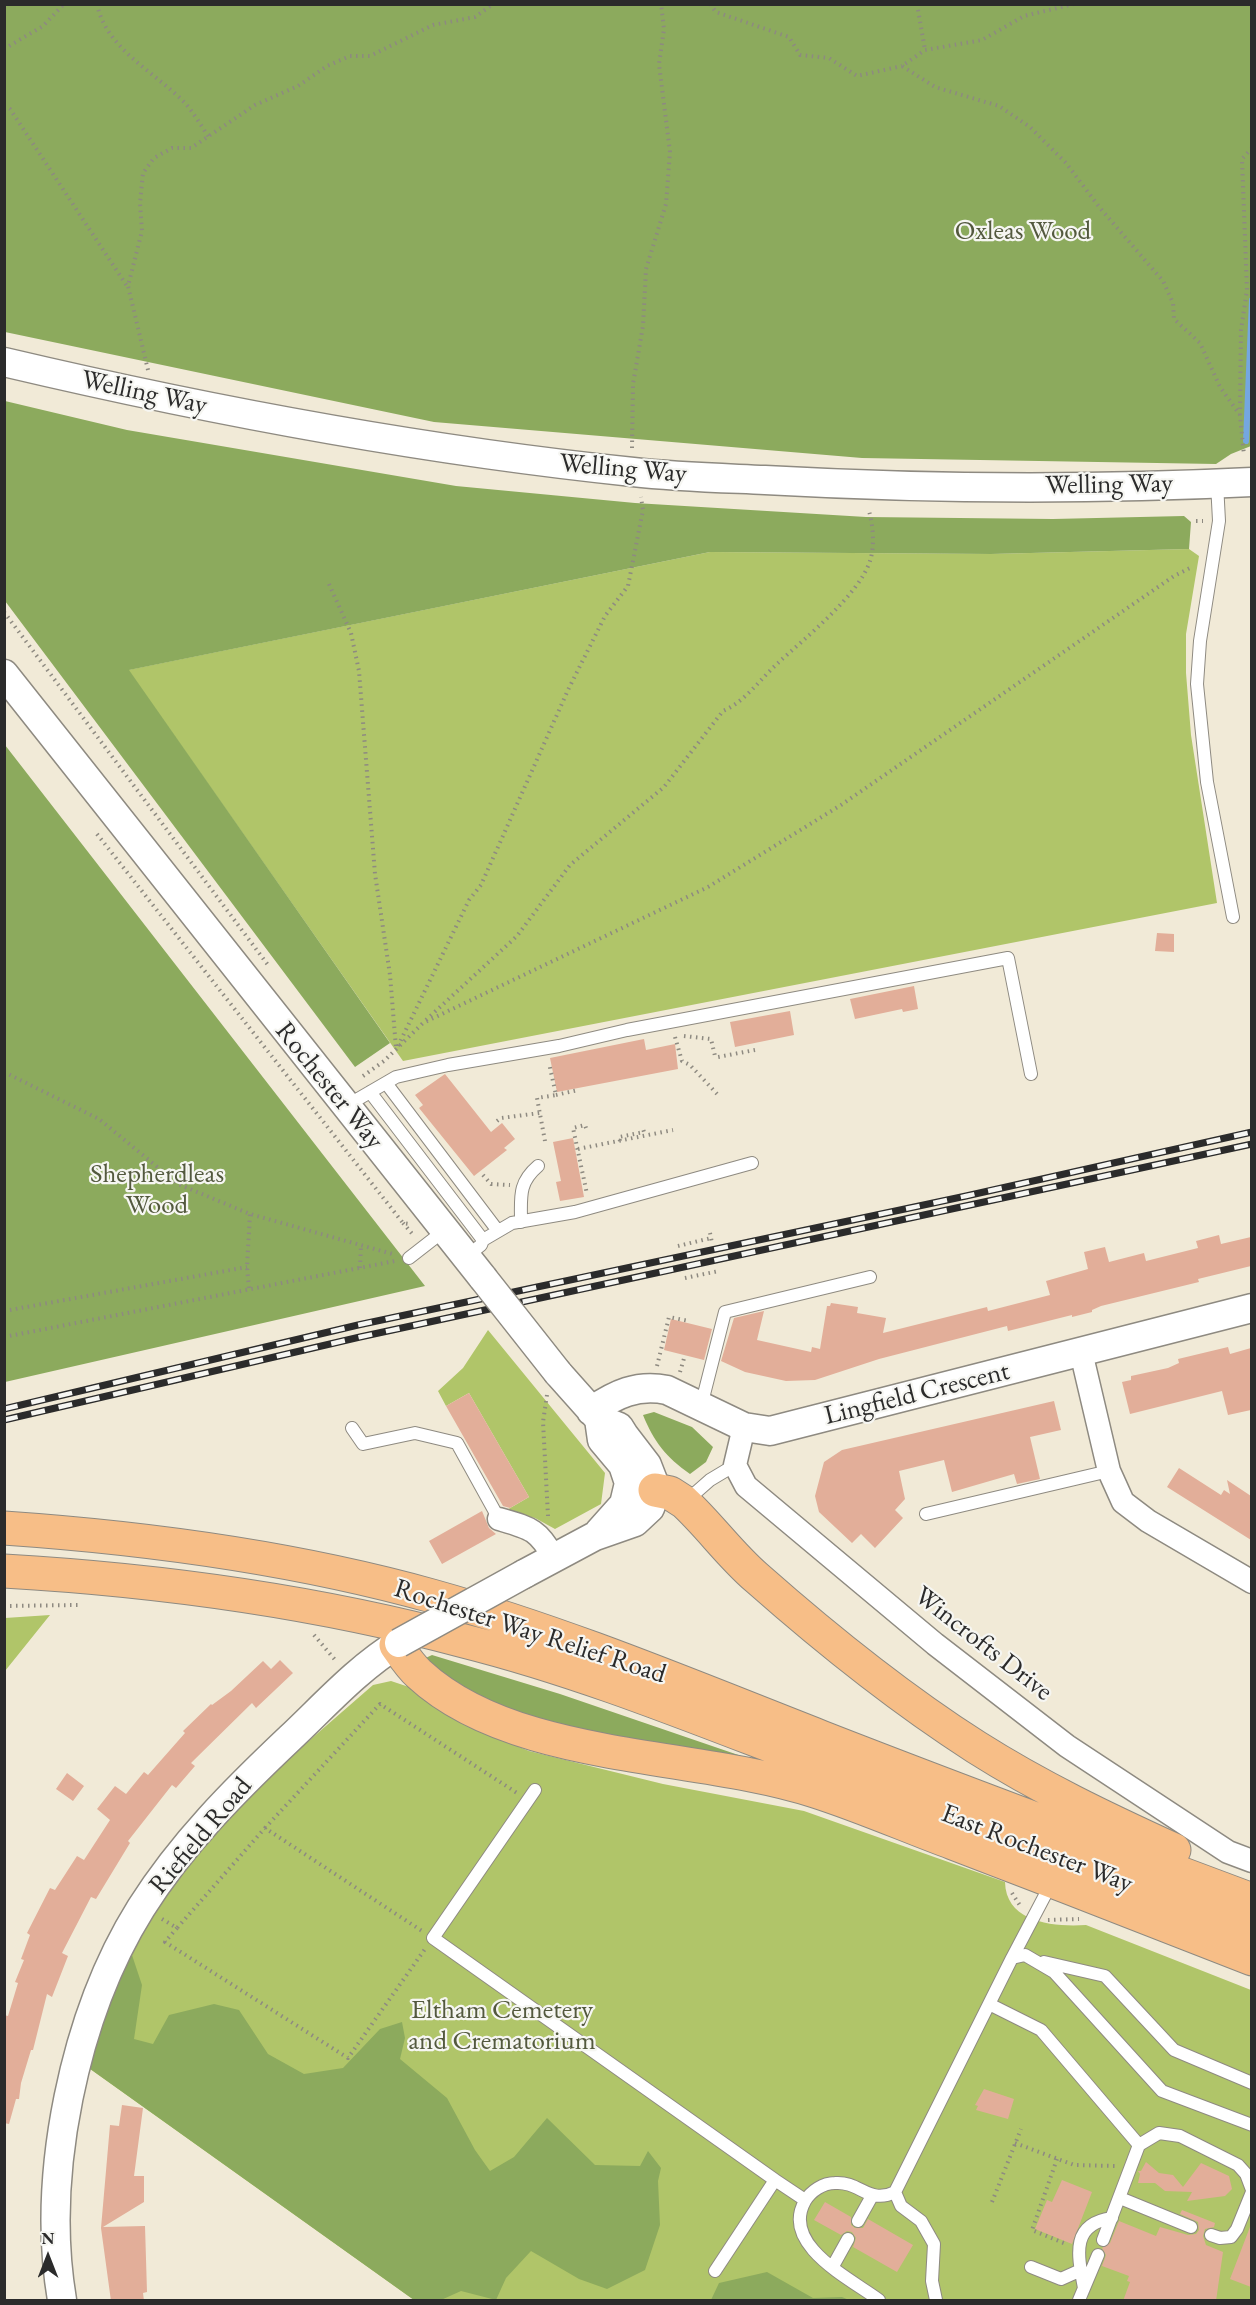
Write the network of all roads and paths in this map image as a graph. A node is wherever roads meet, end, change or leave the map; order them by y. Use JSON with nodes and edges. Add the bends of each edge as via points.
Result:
{"nodes":[{"id":1,"x":64,"y":4,"type":"edge"},
{"id":2,"x":97,"y":4,"type":"edge"},
{"id":3,"x":493,"y":4,"type":"edge"},
{"id":4,"x":661,"y":4,"type":"edge"},
{"id":5,"x":710,"y":4,"type":"edge"},
{"id":6,"x":917,"y":4,"type":"edge"},
{"id":7,"x":1074,"y":4,"type":"edge"},
{"id":8,"x":4,"y":49,"type":"edge"},
{"id":9,"x":925,"y":50,"type":"junction"},
{"id":10,"x":902,"y":66,"type":"junction"},
{"id":11,"x":4,"y":106,"type":"edge"},
{"id":12,"x":209,"y":137,"type":"junction"},
{"id":13,"x":1251,"y":148,"type":"edge"},
{"id":14,"x":128,"y":286,"type":"junction"},
{"id":15,"x":4,"y":362,"type":"edge"},
{"id":16,"x":148,"y":396,"type":"junction"},
{"id":17,"x":1240,"y":415,"type":"junction"},
{"id":18,"x":1248,"y":468,"type":"edge"},
{"id":19,"x":1217,"y":483,"type":"junction"},
{"id":20,"x":638,"y":485,"type":"junction"},
{"id":21,"x":869,"y":511,"type":"dead end"},
{"id":22,"x":1196,"y":521,"type":"dead end"},
{"id":23,"x":1203,"y":521,"type":"dead end"},
{"id":24,"x":1190,"y":568,"type":"dead end"},
{"id":25,"x":329,"y":584,"type":"dead end"},
{"id":26,"x":4,"y":612,"type":"edge"},
{"id":27,"x":4,"y":674,"type":"edge"},
{"id":28,"x":92,"y":827,"type":"dead end"},
{"id":29,"x":1233,"y":917,"type":"dead end"},
{"id":30,"x":270,"y":967,"type":"dead end"},
{"id":31,"x":423,"y":1023,"type":"junction"},
{"id":32,"x":666,"y":1024,"type":"junction"},
{"id":33,"x":674,"y":1035,"type":"junction"},
{"id":34,"x":546,"y":1048,"type":"junction"},
{"id":35,"x":396,"y":1049,"type":"junction"},
{"id":36,"x":755,"y":1050,"type":"dead end"},
{"id":37,"x":4,"y":1072,"type":"edge"},
{"id":38,"x":1032,"y":1074,"type":"dead end"},
{"id":39,"x":386,"y":1083,"type":"junction"},
{"id":40,"x":578,"y":1090,"type":"dead end"},
{"id":41,"x":359,"y":1094,"type":"junction"},
{"id":42,"x":556,"y":1095,"type":"junction"},
{"id":43,"x":719,"y":1096,"type":"dead end"},
{"id":44,"x":540,"y":1113,"type":"junction"},
{"id":45,"x":497,"y":1121,"type":"dead end"},
{"id":46,"x":586,"y":1128,"type":"dead end"},
{"id":47,"x":644,"y":1130,"type":"dead end"},
{"id":48,"x":673,"y":1130,"type":"dead end"},
{"id":49,"x":620,"y":1141,"type":"junction"},
{"id":50,"x":545,"y":1142,"type":"dead end"},
{"id":51,"x":578,"y":1149,"type":"junction"},
{"id":52,"x":752,"y":1163,"type":"dead end"},
{"id":53,"x":538,"y":1166,"type":"dead end"},
{"id":54,"x":580,"y":1200,"type":"dead end"},
{"id":55,"x":250,"y":1214,"type":"junction"},
{"id":56,"x":521,"y":1222,"type":"junction"},
{"id":57,"x":417,"y":1224,"type":"dead end"},
{"id":58,"x":445,"y":1230,"type":"junction"},
{"id":59,"x":498,"y":1231,"type":"junction"},
{"id":60,"x":711,"y":1238,"type":"dead end"},
{"id":61,"x":361,"y":1245,"type":"junction"},
{"id":62,"x":678,"y":1246,"type":"dead end"},
{"id":63,"x":475,"y":1255,"type":"junction"},
{"id":64,"x":409,"y":1258,"type":"junction"},
{"id":65,"x":246,"y":1267,"type":"junction"},
{"id":66,"x":360,"y":1268,"type":"junction"},
{"id":67,"x":719,"y":1270,"type":"dead end"},
{"id":68,"x":870,"y":1277,"type":"dead end"},
{"id":69,"x":685,"y":1278,"type":"dead end"},
{"id":70,"x":249,"y":1288,"type":"junction"},
{"id":71,"x":1251,"y":1308,"type":"edge"},
{"id":72,"x":4,"y":1311,"type":"edge"},
{"id":73,"x":689,"y":1321,"type":"dead end"},
{"id":74,"x":4,"y":1337,"type":"edge"},
{"id":75,"x":1081,"y":1352,"type":"junction"},
{"id":76,"x":686,"y":1355,"type":"dead end"},
{"id":77,"x":657,"y":1367,"type":"dead end"},
{"id":78,"x":679,"y":1375,"type":"dead end"},
{"id":79,"x":552,"y":1384,"type":"junction"},
{"id":80,"x":701,"y":1406,"type":"junction"},
{"id":81,"x":595,"y":1415,"type":"junction"},
{"id":82,"x":744,"y":1427,"type":"junction"},
{"id":83,"x":352,"y":1428,"type":"dead end"},
{"id":84,"x":735,"y":1465,"type":"junction"},
{"id":85,"x":1110,"y":1471,"type":"junction"},
{"id":86,"x":670,"y":1496,"type":"junction"},
{"id":87,"x":926,"y":1514,"type":"dead end"},
{"id":88,"x":499,"y":1519,"type":"joint"},
{"id":89,"x":4,"y":1528,"type":"edge"},
{"id":90,"x":595,"y":1536,"type":"junction"},
{"id":91,"x":549,"y":1543,"type":"junction"},
{"id":92,"x":4,"y":1571,"type":"edge"},
{"id":93,"x":1251,"y":1582,"type":"edge"},
{"id":94,"x":83,"y":1605,"type":"dead end"},
{"id":95,"x":4,"y":1606,"type":"edge"},
{"id":96,"x":312,"y":1632,"type":"dead end"},
{"id":97,"x":398,"y":1644,"type":"junction"},
{"id":98,"x":339,"y":1666,"type":"dead end"},
{"id":99,"x":828,"y":1754,"type":"junction"},
{"id":100,"x":531,"y":1795,"type":"joint"},
{"id":101,"x":265,"y":1828,"type":"junction"},
{"id":102,"x":1251,"y":1861,"type":"edge"},
{"id":103,"x":1053,"y":1881,"type":"junction"},
{"id":104,"x":1251,"y":1885,"type":"edge"},
{"id":105,"x":1251,"y":1900,"type":"edge"},
{"id":106,"x":142,"y":1907,"type":"junction"},
{"id":107,"x":177,"y":1928,"type":"junction"},
{"id":108,"x":1251,"y":1933,"type":"edge"},
{"id":109,"x":433,"y":1938,"type":"junction"},
{"id":110,"x":1012,"y":1958,"type":"junction"},
{"id":111,"x":1251,"y":1959,"type":"edge"},
{"id":112,"x":1037,"y":1960,"type":"junction"},
{"id":113,"x":991,"y":2005,"type":"junction"},
{"id":114,"x":1251,"y":2083,"type":"edge"},
{"id":115,"x":1251,"y":2125,"type":"edge"},
{"id":116,"x":1021,"y":2128,"type":"dead end"},
{"id":117,"x":1015,"y":2143,"type":"junction"},
{"id":118,"x":1139,"y":2145,"type":"junction"},
{"id":119,"x":1057,"y":2159,"type":"junction"},
{"id":120,"x":1134,"y":2162,"type":"junction"},
{"id":121,"x":775,"y":2180,"type":"junction"},
{"id":122,"x":1251,"y":2191,"type":"edge"},
{"id":123,"x":895,"y":2192,"type":"junction"},
{"id":124,"x":872,"y":2196,"type":"junction"},
{"id":125,"x":1120,"y":2199,"type":"junction"},
{"id":126,"x":805,"y":2200,"type":"junction"},
{"id":127,"x":992,"y":2202,"type":"dead end"},
{"id":128,"x":1112,"y":2218,"type":"junction"},
{"id":129,"x":858,"y":2221,"type":"dead end"},
{"id":130,"x":1191,"y":2228,"type":"dead end"},
{"id":131,"x":1211,"y":2235,"type":"dead end"},
{"id":132,"x":848,"y":2239,"type":"dead end"},
{"id":133,"x":1103,"y":2240,"type":"dead end"},
{"id":134,"x":1078,"y":2249,"type":"junction"},
{"id":135,"x":1098,"y":2255,"type":"dead end"},
{"id":136,"x":833,"y":2266,"type":"junction"},
{"id":137,"x":1032,"y":2267,"type":"dead end"},
{"id":138,"x":1081,"y":2270,"type":"junction"},
{"id":139,"x":715,"y":2271,"type":"dead end"},
{"id":140,"x":1084,"y":2288,"type":"junction"},
{"id":141,"x":62,"y":2301,"type":"edge"},
{"id":142,"x":879,"y":2301,"type":"edge"},
{"id":143,"x":936,"y":2301,"type":"edge"},
{"id":144,"x":1079,"y":2301,"type":"edge"}],
"edges":[{"from":1,"to":8,"type":"path","via":[[43,26]]},
{"from":2,"to":12,"type":"path","via":[[99,17],[117,45],[187,105]]},
{"from":3,"to":12,"type":"path","via":[[475,17],[433,25],[370,56],[350,56],[327,66],[298,86],[255,105]]},
{"from":4,"to":20,"type":"path","via":[[664,29],[659,64],[670,152],[666,204],[646,268],[643,326],[633,384],[631,439]]},
{"from":5,"to":10,"type":"path","via":[[716,12],[789,37],[800,55],[830,58],[857,76]]},
{"from":6,"to":9,"type":"path"},
{"from":7,"to":9,"type":"path","via":[[1024,16],[982,40]]},
{"from":9,"to":10,"type":"path"},
{"from":10,"to":17,"type":"path","via":[[935,87],[999,106],[1030,127],[1066,163],[1163,280],[1173,303],[1174,318],[1200,343],[1220,387]]},
{"from":11,"to":14,"type":"path","via":[[10,109]]},
{"from":12,"to":14,"type":"path","via":[[191,148],[172,148],[154,158],[143,173],[142,231]]},
{"from":13,"to":17,"type":"path","via":[[1242,159],[1247,290],[1241,330]]},
{"from":14,"to":16,"type":"path","via":[[148,364]]},
{"from":15,"to":16,"type":"street","name":"Welling Way"},
{"from":16,"to":20,"type":"street","name":"Welling Way"},
{"from":17,"to":18,"type":"path"},
{"from":18,"to":19,"type":"street","name":"Welling Way"},
{"from":19,"to":20,"type":"street","name":"Welling Way","via":[[1114,487]]},
{"from":19,"to":29,"type":"lane","via":[[1218,521],[1197,684],[1207,782]]},
{"from":20,"to":35,"type":"path","via":[[643,510],[628,586],[605,616],[481,885],[468,900]]},
{"from":21,"to":31,"type":"path","via":[[873,525],[870,561],[818,630],[735,706],[723,711],[664,787],[570,865],[517,936]]},
{"from":22,"to":23,"type":"path"},
{"from":24,"to":31,"type":"path","via":[[841,805],[708,887]]},
{"from":25,"to":35,"type":"path","via":[[351,633],[359,671],[375,874]]},
{"from":26,"to":30,"type":"path"},
{"from":27,"to":41,"type":"street","name":"Rochester Way"},
{"from":28,"to":57,"type":"path","name":"Rochester Way","via":[[403,1223]]},
{"from":31,"to":35,"type":"path"},
{"from":32,"to":33,"type":"path","via":[[668,1032]]},
{"from":32,"to":34,"type":"lane"},
{"from":32,"to":38,"type":"lane","via":[[1008,958]]},
{"from":33,"to":36,"type":"path","via":[[711,1039],[718,1057]]},
{"from":33,"to":43,"type":"path","via":[[682,1061]]},
{"from":34,"to":39,"type":"lane","via":[[448,1065]]},
{"from":34,"to":42,"type":"path"},
{"from":35,"to":41,"type":"path"},
{"from":37,"to":55,"type":"path","via":[[99,1119],[178,1184]]},
{"from":39,"to":41,"type":"lane"},
{"from":39,"to":59,"type":"lane"},
{"from":40,"to":42,"type":"path"},
{"from":41,"to":58,"type":"street","name":"Rochester Way"},
{"from":41,"to":63,"type":"lane"},
{"from":42,"to":44,"type":"path","via":[[537,1098]]},
{"from":44,"to":45,"type":"path"},
{"from":44,"to":50,"type":"path"},
{"from":46,"to":51,"type":"path","via":[[573,1128]]},
{"from":47,"to":49,"type":"path","via":[[619,1137]]},
{"from":48,"to":49,"type":"path"},
{"from":49,"to":51,"type":"path"},
{"from":51,"to":54,"type":"path","via":[[588,1197]]},
{"from":52,"to":56,"type":"lane","via":[[597,1207]]},
{"from":53,"to":56,"type":"lane","via":[[526,1176],[520,1189]]},
{"from":55,"to":61,"type":"path"},
{"from":55,"to":65,"type":"path"},
{"from":56,"to":59,"type":"lane"},
{"from":58,"to":63,"type":"street","name":"Rochester Way"},
{"from":58,"to":64,"type":"lane"},
{"from":59,"to":63,"type":"lane"},
{"from":60,"to":62,"type":"path"},
{"from":61,"to":64,"type":"path"},
{"from":61,"to":66,"type":"path"},
{"from":63,"to":79,"type":"street","name":"Rochester Way","bridge":true},
{"from":64,"to":66,"type":"path"},
{"from":65,"to":70,"type":"path"},
{"from":65,"to":72,"type":"path"},
{"from":66,"to":70,"type":"path"},
{"from":67,"to":69,"type":"path"},
{"from":68,"to":80,"type":"lane","via":[[725,1312]]},
{"from":70,"to":74,"type":"path"},
{"from":71,"to":75,"type":"street","name":"Lingfield Crescent"},
{"from":73,"to":77,"type":"path","via":[[669,1317]]},
{"from":75,"to":82,"type":"street","name":"Lingfield Crescent","via":[[770,1431]]},
{"from":75,"to":85,"type":"street"},
{"from":76,"to":78,"type":"path"},
{"from":79,"to":81,"type":"street","name":"Rochester Way"},
{"from":79,"to":91,"type":"path","via":[[543,1422]]},
{"from":80,"to":81,"type":"street","name":"Lingfield Crescent","via":[[667,1390],[642,1388],[616,1394]]},
{"from":80,"to":82,"type":"street","name":"Lingfield Crescent"},
{"from":81,"to":86,"type":"street","name":"Rochester Way","via":[[618,1427]]},
{"from":81,"to":90,"type":"street","name":"Riefield Road","via":[[602,1440],[626,1472],[629,1488],[620,1510]]},
{"from":82,"to":84,"type":"street"},
{"from":83,"to":88,"type":"lane","via":[[363,1444],[415,1433],[457,1443]]},
{"from":84,"to":86,"type":"lane"},
{"from":84,"to":102,"type":"street","name":"Wincrofts Drive","via":[[746,1486],[954,1659],[1067,1746],[1228,1852]]},
{"from":85,"to":87,"type":"lane"},
{"from":85,"to":93,"type":"street","via":[[1124,1502],[1134,1511]]},
{"from":86,"to":90,"type":"street","name":"Riefield Road","via":[[635,1522]]},
{"from":86,"to":104,"type":"highway","via":[[754,1576],[846,1654],[929,1716],[1060,1796]]},
{"from":88,"to":91,"type":"street","via":[[533,1529]]},
{"from":89,"to":99,"type":"highway","name":"Rochester Way Relief Road","via":[[95,1534],[229,1552],[291,1562],[431,1595],[596,1649]]},
{"from":90,"to":91,"type":"street","name":"Riefield Road"},
{"from":91,"to":97,"type":"street","name":"Riefield Road","bridge":true},
{"from":92,"to":99,"type":"highway","name":"Rochester Way Relief Road","via":[[156,1582],[256,1596],[390,1622],[547,1665]]},
{"from":94,"to":95,"type":"path"},
{"from":96,"to":98,"type":"path"},
{"from":97,"to":103,"type":"highway","via":[[418,1673],[437,1688],[526,1732],[816,1791]]},
{"from":97,"to":106,"type":"street","name":"Riefield Road","via":[[351,1679],[227,1798]]},
{"from":99,"to":105,"type":"highway"},
{"from":99,"to":108,"type":"highway","name":"East Rochester Way"},
{"from":100,"to":101,"type":"path","via":[[380,1704]]},
{"from":100,"to":109,"type":"lane"},
{"from":101,"to":107,"type":"path"},
{"from":101,"to":109,"type":"path"},
{"from":103,"to":110,"type":"lane"},
{"from":103,"to":111,"type":"highway"},
{"from":106,"to":107,"type":"path"},
{"from":106,"to":141,"type":"street","name":"Riefield Road","via":[[110,1969],[68,2103],[56,2210]]},
{"from":107,"to":109,"type":"path","via":[[165,1942],[348,2058]]},
{"from":109,"to":121,"type":"lane"},
{"from":110,"to":112,"type":"lane","via":[[1025,1955]]},
{"from":110,"to":113,"type":"lane"},
{"from":112,"to":114,"type":"lane","via":[[1105,1976],[1174,2050]]},
{"from":112,"to":115,"type":"lane","via":[[1054,1972],[1162,2091]]},
{"from":113,"to":118,"type":"lane","via":[[1041,2030]]},
{"from":113,"to":123,"type":"lane"},
{"from":116,"to":117,"type":"path"},
{"from":117,"to":119,"type":"path"},
{"from":117,"to":127,"type":"path"},
{"from":118,"to":120,"type":"lane"},
{"from":118,"to":122,"type":"lane","via":[[1160,2133],[1180,2136],[1239,2165]]},
{"from":119,"to":120,"type":"path","via":[[1089,2168]]},
{"from":119,"to":134,"type":"path","via":[[1032,2230]]},
{"from":120,"to":125,"type":"lane"},
{"from":121,"to":126,"type":"lane"},
{"from":121,"to":139,"type":"lane"},
{"from":122,"to":131,"type":"lane","via":[[1231,2237]]},
{"from":123,"to":124,"type":"lane","via":[[884,2198]]},
{"from":123,"to":143,"type":"lane","via":[[901,2206],[921,2222],[934,2244],[932,2281]]},
{"from":124,"to":126,"type":"lane","via":[[852,2185],[835,2182],[818,2187]]},
{"from":124,"to":129,"type":"lane"},
{"from":125,"to":128,"type":"lane"},
{"from":125,"to":130,"type":"lane"},
{"from":126,"to":136,"type":"lane","via":[[800,2231],[811,2251]]},
{"from":128,"to":133,"type":"lane"},
{"from":128,"to":134,"type":"lane","via":[[1087,2227]]},
{"from":132,"to":136,"type":"lane"},
{"from":134,"to":138,"type":"lane"},
{"from":135,"to":140,"type":"lane"},
{"from":136,"to":142,"type":"lane"},
{"from":137,"to":138,"type":"lane","via":[[1061,2279]]},
{"from":138,"to":140,"type":"lane"},
{"from":140,"to":144,"type":"lane"}]}
